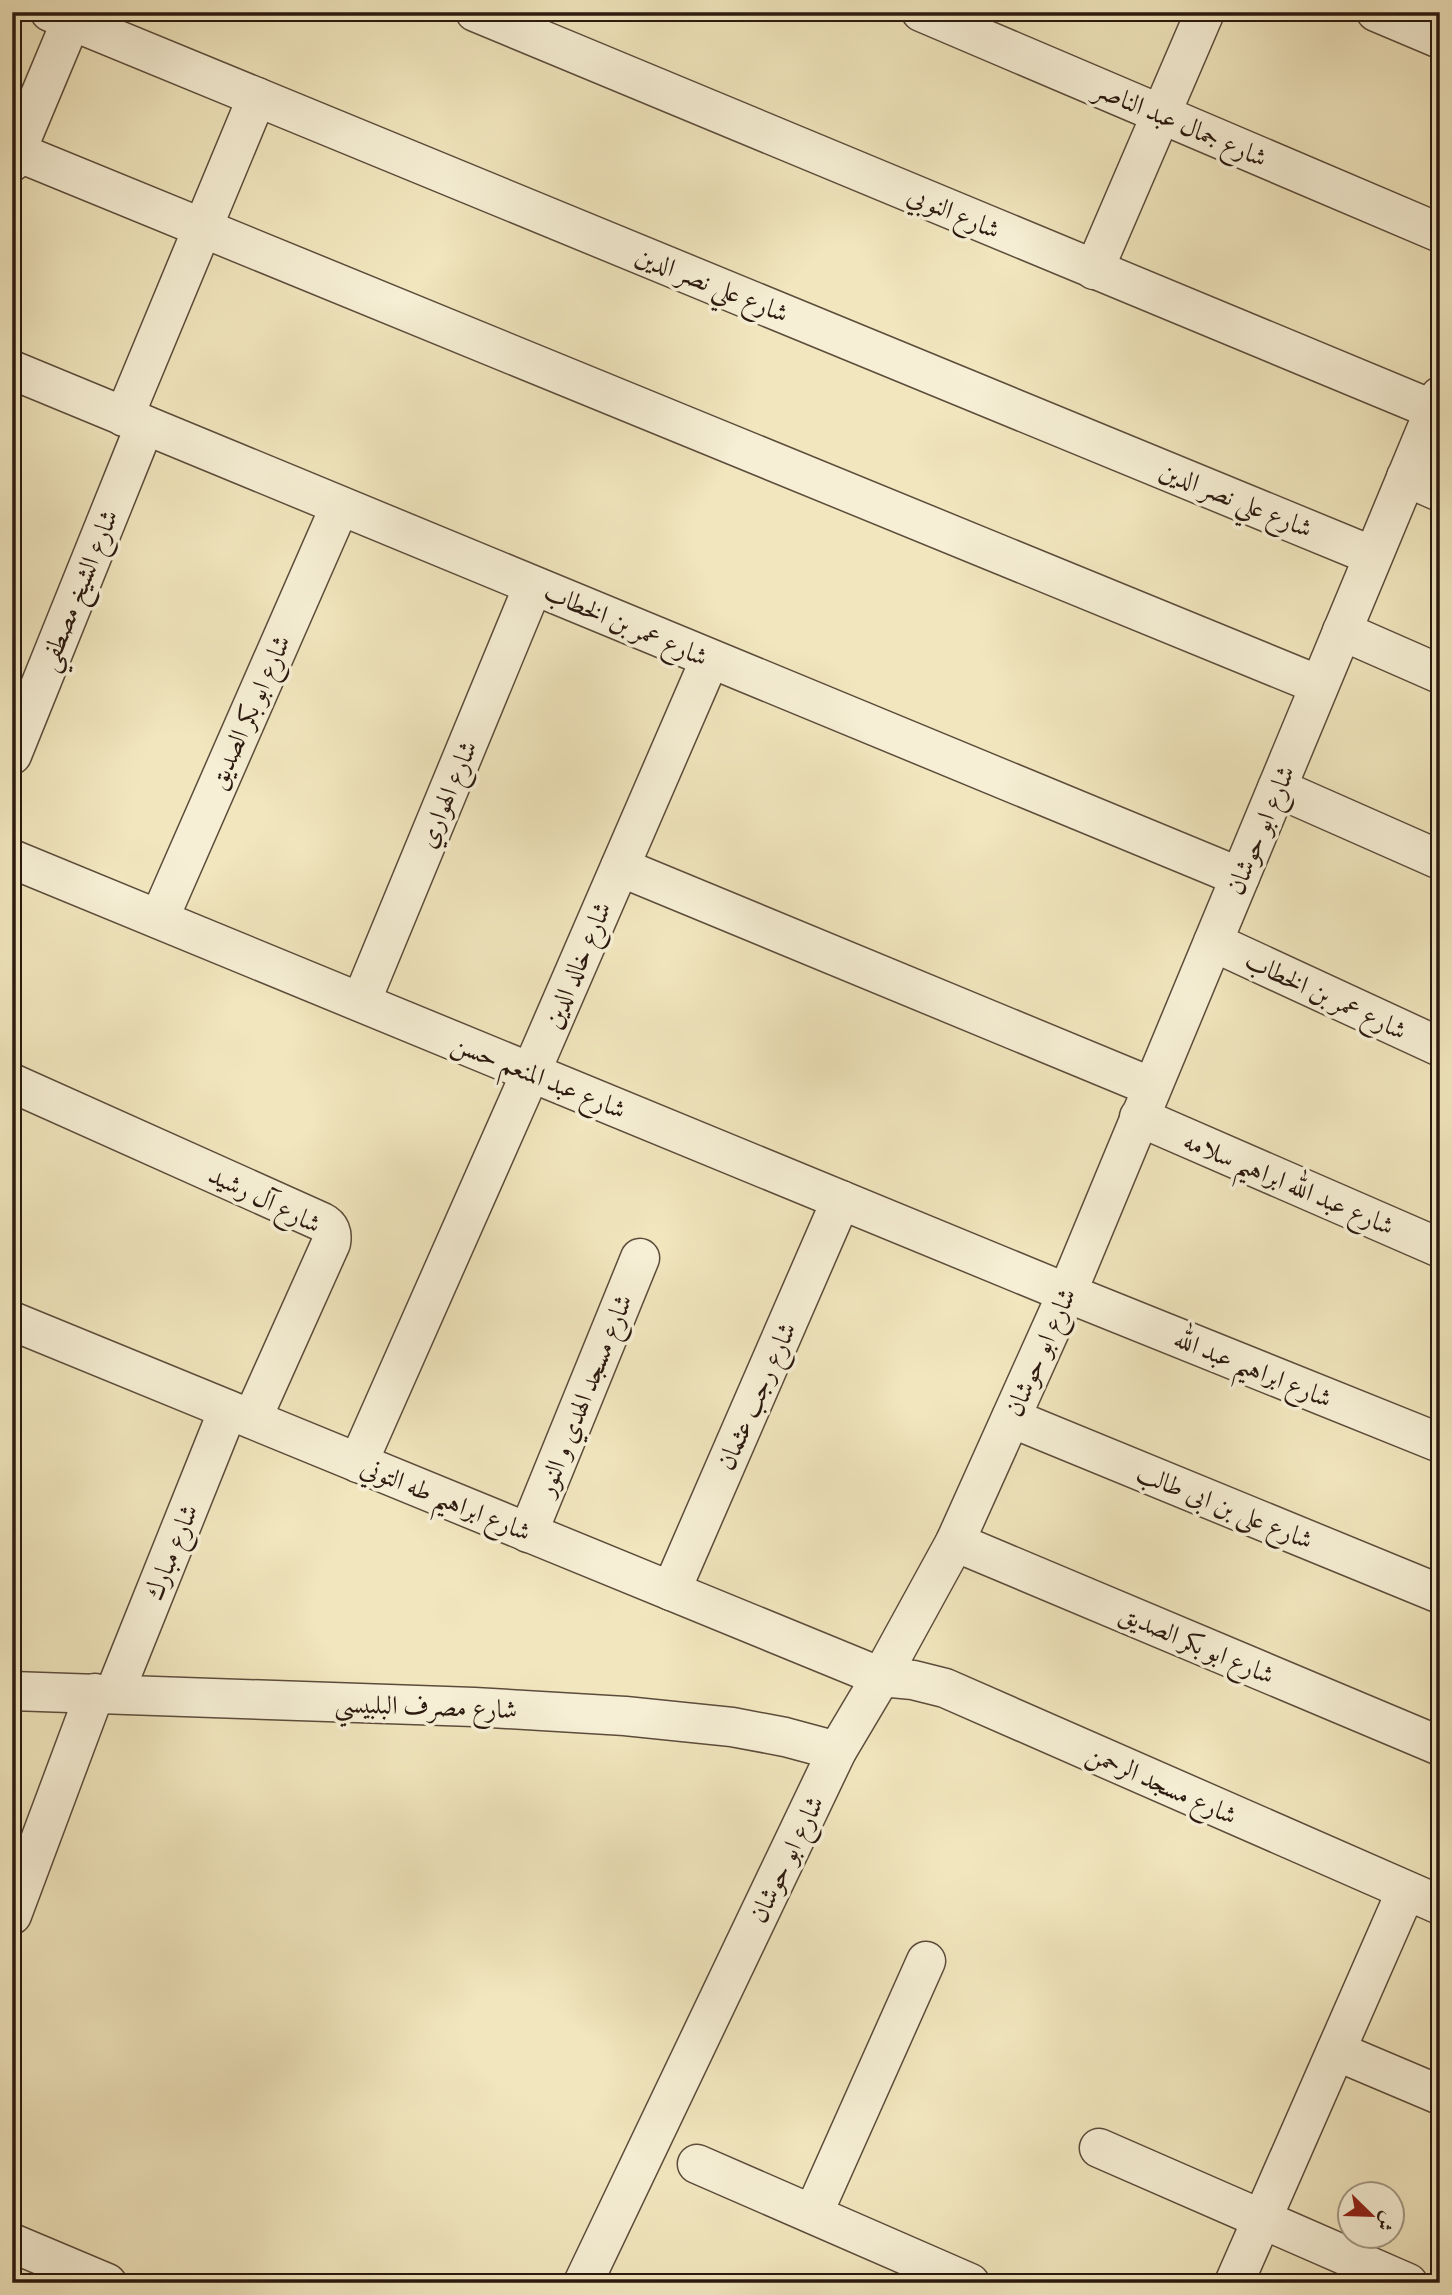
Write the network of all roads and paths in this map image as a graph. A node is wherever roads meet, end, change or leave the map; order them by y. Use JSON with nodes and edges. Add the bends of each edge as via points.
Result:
{"nodes":[{"id":1,"x":475,"y":12,"type":"edge"},
{"id":2,"x":921,"y":12,"type":"edge"},
{"id":3,"x":1205,"y":12,"type":"edge"},
{"id":4,"x":1376,"y":12,"type":"edge"},
{"id":5,"x":61,"y":17,"type":"edge"},
{"id":6,"x":1440,"y":39,"type":"edge"},
{"id":7,"x":257,"y":97,"type":"junction"},
{"id":8,"x":1161,"y":114,"type":"junction"},
{"id":9,"x":14,"y":155,"type":"edge"},
{"id":10,"x":203,"y":228,"type":"junction"},
{"id":11,"x":1440,"y":233,"type":"edge"},
{"id":12,"x":1094,"y":270,"type":"junction"},
{"id":13,"x":12,"y":370,"type":"edge"},
{"id":14,"x":1437,"y":403,"type":"edge"},
{"id":15,"x":134,"y":421,"type":"junction"},
{"id":16,"x":1423,"y":485,"type":"edge"},
{"id":17,"x":340,"y":506,"type":"junction"},
{"id":18,"x":1373,"y":556,"type":"junction"},
{"id":19,"x":533,"y":586,"type":"junction"},
{"id":20,"x":1342,"y":631,"type":"junction"},
{"id":21,"x":709,"y":659,"type":"junction"},
{"id":22,"x":1440,"y":674,"type":"edge"},
{"id":23,"x":1319,"y":685,"type":"junction"},
{"id":24,"x":12,"y":755,"type":"edge"},
{"id":25,"x":1277,"y":789,"type":"junction"},
{"id":26,"x":12,"y":859,"type":"edge"},
{"id":27,"x":1440,"y":860,"type":"edge"},
{"id":28,"x":620,"y":867,"type":"junction"},
{"id":29,"x":1240,"y":877,"type":"junction"},
{"id":30,"x":159,"y":919,"type":"junction"},
{"id":31,"x":1213,"y":942,"type":"junction"},
{"id":32,"x":361,"y":1002,"type":"junction"},
{"id":33,"x":1440,"y":1047,"type":"edge"},
{"id":34,"x":531,"y":1072,"type":"junction"},
{"id":35,"x":12,"y":1083,"type":"edge"},
{"id":36,"x":1145,"y":1102,"type":"junction"},
{"id":37,"x":842,"y":1200,"type":"junction"},
{"id":38,"x":1440,"y":1248,"type":"edge"},
{"id":39,"x":640,"y":1258,"type":"dead end"},
{"id":40,"x":1067,"y":1293,"type":"junction"},
{"id":41,"x":16,"y":1332,"type":"edge"},
{"id":42,"x":240,"y":1415,"type":"junction"},
{"id":43,"x":1011,"y":1418,"type":"junction"},
{"id":44,"x":1440,"y":1443,"type":"edge"},
{"id":45,"x":358,"y":1463,"type":"junction"},
{"id":46,"x":528,"y":1533,"type":"junction"},
{"id":47,"x":955,"y":1542,"type":"junction"},
{"id":48,"x":671,"y":1591,"type":"junction"},
{"id":49,"x":1440,"y":1594,"type":"edge"},
{"id":50,"x":881,"y":1677,"type":"junction"},
{"id":51,"x":12,"y":1690,"type":"edge"},
{"id":52,"x":104,"y":1693,"type":"junction"},
{"id":53,"x":1440,"y":1746,"type":"edge"},
{"id":54,"x":837,"y":1751,"type":"junction"},
{"id":55,"x":1423,"y":1898,"type":"edge"},
{"id":56,"x":12,"y":1915,"type":"edge"},
{"id":57,"x":926,"y":1961,"type":"dead end"},
{"id":58,"x":1336,"y":2051,"type":"junction"},
{"id":59,"x":1440,"y":2095,"type":"edge"},
{"id":60,"x":1100,"y":2148,"type":"dead end"},
{"id":61,"x":697,"y":2164,"type":"dead end"},
{"id":62,"x":813,"y":2214,"type":"junction"},
{"id":63,"x":1262,"y":2220,"type":"junction"},
{"id":64,"x":12,"y":2243,"type":"edge"},
{"id":65,"x":107,"y":2283,"type":"edge"},
{"id":66,"x":583,"y":2283,"type":"edge"},
{"id":67,"x":970,"y":2283,"type":"edge"},
{"id":68,"x":1234,"y":2283,"type":"edge"},
{"id":69,"x":1408,"y":2283,"type":"edge"}],
"edges":[{"from":1,"to":12,"type":"street","name":"شارع النوبي"},
{"from":2,"to":8,"type":"street","name":"شارع جمال عبد الناصر"},
{"from":3,"to":8,"type":"street"},
{"from":4,"to":6,"type":"street"},
{"from":5,"to":7,"type":"street","name":"شارع علي نصر الدين"},
{"from":5,"to":9,"type":"street"},
{"from":7,"to":10,"type":"street","name":"شارع الشيخ مصطفي"},
{"from":7,"to":18,"type":"street","name":"شارع علي نصر الدين"},
{"from":8,"to":11,"type":"street","name":"شارع جمال عبد الناصر"},
{"from":8,"to":12,"type":"street"},
{"from":9,"to":10,"type":"street"},
{"from":10,"to":15,"type":"street","name":"شارع الشيخ مصطفي"},
{"from":10,"to":23,"type":"street"},
{"from":12,"to":14,"type":"street","name":"شارع النوبي"},
{"from":13,"to":15,"type":"street","name":"شارع عمر بن الخطاب"},
{"from":14,"to":16,"type":"street","name":"شارع ابو حوشان"},
{"from":15,"to":17,"type":"street","name":"شارع عمر بن الخطاب"},
{"from":15,"to":24,"type":"street","name":"شارع الشيخ مصطفي"},
{"from":16,"to":18,"type":"street","name":"شارع ابو حوشان"},
{"from":17,"to":19,"type":"street","name":"شارع عمر بن الخطاب"},
{"from":17,"to":30,"type":"street","name":"شارع ابو بكر الصديق"},
{"from":18,"to":20,"type":"street","name":"شارع ابو حوشان"},
{"from":19,"to":21,"type":"street","name":"شارع عمر بن الخطاب"},
{"from":19,"to":32,"type":"street","name":"شارع الهواري"},
{"from":20,"to":22,"type":"street"},
{"from":20,"to":23,"type":"street","name":"شارع ابو حوشان"},
{"from":21,"to":28,"type":"street","name":"شارع خالد الدين"},
{"from":21,"to":29,"type":"street","name":"شارع عمر بن الخطاب"},
{"from":23,"to":25,"type":"street","name":"شارع ابو حوشان"},
{"from":25,"to":27,"type":"street"},
{"from":25,"to":29,"type":"street","name":"شارع ابو حوشان"},
{"from":26,"to":30,"type":"street","name":"شارع عبد المنعم حسن"},
{"from":28,"to":34,"type":"street","name":"شارع خالد الدين"},
{"from":28,"to":36,"type":"street","name":"شارع عبد الله ابراهيم سلامه"},
{"from":29,"to":31,"type":"street","name":"شارع ابو حوشان"},
{"from":30,"to":32,"type":"street","name":"شارع عبد المنعم حسن"},
{"from":31,"to":33,"type":"street","name":"شارع عمر بن الخطاب"},
{"from":31,"to":36,"type":"street","name":"شارع ابو حوشان"},
{"from":32,"to":34,"type":"street","name":"شارع عبد المنعم حسن"},
{"from":34,"to":37,"type":"street","name":"شارع عبد المنعم حسن"},
{"from":34,"to":45,"type":"street","name":"شارع خالد الدين"},
{"from":35,"to":42,"type":"street","name":"شارع آل رشيد","via":[[329,1228],[329,1246]]},
{"from":36,"to":38,"type":"street","name":"شارع عبد الله ابراهيم سلامه"},
{"from":36,"to":40,"type":"street","name":"شارع ابو حوشان"},
{"from":37,"to":40,"type":"street","name":"شارع عبد المنعم حسن"},
{"from":37,"to":48,"type":"street","name":"شارع رجب عثمان"},
{"from":39,"to":46,"type":"street","name":"شارع مسجد الهدي و النور"},
{"from":40,"to":43,"type":"street","name":"شارع ابو حوشان"},
{"from":40,"to":44,"type":"street","name":"شارع ابراهيم عبد الله"},
{"from":41,"to":42,"type":"street","name":"شارع ابراهيم طه التوني"},
{"from":42,"to":45,"type":"street","name":"شارع ابراهيم طه التوني"},
{"from":42,"to":52,"type":"street","name":"شارع مبارك"},
{"from":43,"to":47,"type":"street","name":"شارع ابو حوشان"},
{"from":43,"to":49,"type":"street","name":"شارع على بن ابى طالب"},
{"from":45,"to":46,"type":"street","name":"شارع ابراهيم طه التوني"},
{"from":46,"to":48,"type":"street","name":"شارع ابراهيم طه التوني"},
{"from":47,"to":50,"type":"street","name":"شارع ابو حوشان"},
{"from":47,"to":53,"type":"street","name":"شارع ابو بكر الصديق"},
{"from":48,"to":50,"type":"street","name":"شارع ابراهيم طه التوني"},
{"from":50,"to":54,"type":"street","name":"شارع ابو حوشان"},
{"from":50,"to":55,"type":"street","name":"شارع مسجد الرحمن","via":[[945,1688]]},
{"from":51,"to":52,"type":"street","name":"شارع مصرف البلبيسي"},
{"from":52,"to":54,"type":"street","name":"شارع مصرف البلبيسي","via":[[625,1716],[732,1727]]},
{"from":52,"to":56,"type":"street","name":"شارع مبارك"},
{"from":54,"to":66,"type":"street","name":"شارع ابو حوشان"},
{"from":55,"to":58,"type":"street"},
{"from":57,"to":62,"type":"street"},
{"from":58,"to":59,"type":"street"},
{"from":58,"to":63,"type":"street"},
{"from":60,"to":63,"type":"street"},
{"from":61,"to":62,"type":"street"},
{"from":62,"to":67,"type":"street"},
{"from":63,"to":68,"type":"street"},
{"from":63,"to":69,"type":"street"},
{"from":64,"to":65,"type":"street"}]}
